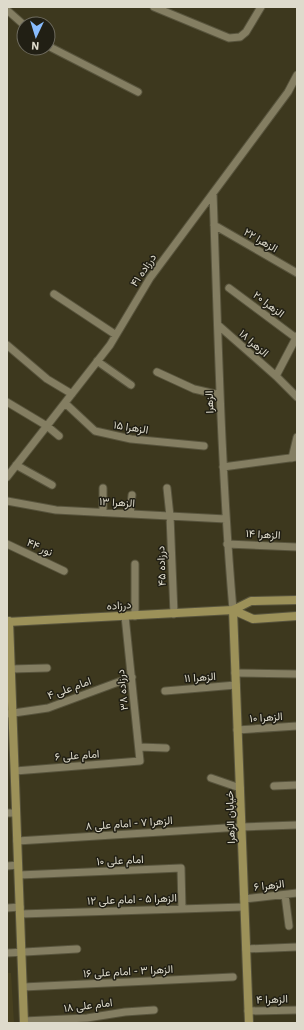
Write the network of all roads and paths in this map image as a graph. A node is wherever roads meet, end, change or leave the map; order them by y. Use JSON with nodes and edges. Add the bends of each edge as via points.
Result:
{"nodes":[{"id":1,"x":154,"y":7,"type":"edge"},
{"id":2,"x":261,"y":7,"type":"edge"},
{"id":3,"x":7,"y":10,"type":"edge"},
{"id":4,"x":16,"y":18,"type":"edge"},
{"id":5,"x":56,"y":50,"type":"edge"},
{"id":6,"x":297,"y":75,"type":"edge"},
{"id":7,"x":138,"y":92,"type":"dead end"},
{"id":8,"x":213,"y":193,"type":"junction"},
{"id":9,"x":214,"y":225,"type":"junction"},
{"id":10,"x":297,"y":273,"type":"edge"},
{"id":11,"x":229,"y":288,"type":"dead end"},
{"id":12,"x":54,"y":294,"type":"dead end"},
{"id":13,"x":218,"y":325,"type":"junction"},
{"id":14,"x":116,"y":335,"type":"junction"},
{"id":15,"x":296,"y":337,"type":"edge"},
{"id":16,"x":7,"y":345,"type":"edge"},
{"id":17,"x":97,"y":361,"type":"junction"},
{"id":18,"x":157,"y":372,"type":"dead end"},
{"id":19,"x":276,"y":376,"type":"junction"},
{"id":20,"x":131,"y":386,"type":"dead end"},
{"id":21,"x":72,"y":394,"type":"junction"},
{"id":22,"x":220,"y":395,"type":"junction"},
{"id":23,"x":297,"y":397,"type":"edge"},
{"id":24,"x":7,"y":402,"type":"edge"},
{"id":25,"x":65,"y":403,"type":"junction"},
{"id":26,"x":47,"y":426,"type":"junction"},
{"id":27,"x":59,"y":436,"type":"dead end"},
{"id":28,"x":297,"y":437,"type":"edge"},
{"id":29,"x":204,"y":446,"type":"dead end"},
{"id":30,"x":294,"y":457,"type":"edge"},
{"id":31,"x":16,"y":465,"type":"junction"},
{"id":32,"x":223,"y":467,"type":"junction"},
{"id":33,"x":7,"y":477,"type":"edge"},
{"id":34,"x":52,"y":485,"type":"dead end"},
{"id":35,"x":103,"y":488,"type":"dead end"},
{"id":36,"x":167,"y":488,"type":"dead end"},
{"id":37,"x":132,"y":495,"type":"dead end"},
{"id":38,"x":7,"y":501,"type":"edge"},
{"id":39,"x":103,"y":512,"type":"junction"},
{"id":40,"x":130,"y":514,"type":"junction"},
{"id":41,"x":170,"y":516,"type":"junction"},
{"id":42,"x":226,"y":519,"type":"junction"},
{"id":43,"x":7,"y":544,"type":"edge"},
{"id":44,"x":227,"y":544,"type":"junction"},
{"id":45,"x":297,"y":547,"type":"edge"},
{"id":46,"x":135,"y":564,"type":"dead end"},
{"id":47,"x":64,"y":570,"type":"dead end"},
{"id":48,"x":297,"y":600,"type":"edge"},
{"id":49,"x":233,"y":610,"type":"junction"},
{"id":50,"x":174,"y":614,"type":"junction"},
{"id":51,"x":125,"y":616,"type":"junction"},
{"id":52,"x":135,"y":616,"type":"junction"},
{"id":53,"x":297,"y":616,"type":"edge"},
{"id":54,"x":8,"y":621,"type":"edge"},
{"id":55,"x":47,"y":668,"type":"dead end"},
{"id":56,"x":11,"y":669,"type":"junction"},
{"id":57,"x":235,"y":673,"type":"junction"},
{"id":58,"x":297,"y":674,"type":"edge"},
{"id":59,"x":132,"y":677,"type":"junction"},
{"id":60,"x":236,"y":685,"type":"junction"},
{"id":61,"x":9,"y":686,"type":"edge"},
{"id":62,"x":166,"y":691,"type":"dead end"},
{"id":63,"x":10,"y":714,"type":"edge"},
{"id":64,"x":297,"y":726,"type":"edge"},
{"id":65,"x":238,"y":730,"type":"junction"},
{"id":66,"x":139,"y":747,"type":"junction"},
{"id":67,"x":166,"y":748,"type":"dead end"},
{"id":68,"x":140,"y":761,"type":"joint"},
{"id":69,"x":15,"y":771,"type":"junction"},
{"id":70,"x":211,"y":778,"type":"dead end"},
{"id":71,"x":297,"y":785,"type":"edge"},
{"id":72,"x":274,"y":786,"type":"dead end"},
{"id":73,"x":240,"y":788,"type":"junction"},
{"id":74,"x":7,"y":813,"type":"edge"},
{"id":75,"x":16,"y":813,"type":"junction"},
{"id":76,"x":297,"y":825,"type":"edge"},
{"id":77,"x":241,"y":827,"type":"junction"},
{"id":78,"x":17,"y":841,"type":"junction"},
{"id":79,"x":18,"y":865,"type":"junction"},
{"id":80,"x":7,"y":866,"type":"edge"},
{"id":81,"x":19,"y":875,"type":"junction"},
{"id":82,"x":297,"y":893,"type":"edge"},
{"id":83,"x":285,"y":894,"type":"junction"},
{"id":84,"x":244,"y":903,"type":"junction"},
{"id":85,"x":7,"y":908,"type":"edge"},
{"id":86,"x":182,"y":909,"type":"junction"},
{"id":87,"x":20,"y":910,"type":"junction"},
{"id":88,"x":289,"y":926,"type":"dead end"},
{"id":89,"x":297,"y":947,"type":"edge"},
{"id":90,"x":77,"y":949,"type":"dead end"},
{"id":91,"x":246,"y":949,"type":"junction"},
{"id":92,"x":7,"y":953,"type":"edge"},
{"id":93,"x":22,"y":953,"type":"junction"},
{"id":94,"x":233,"y":977,"type":"dead end"},
{"id":95,"x":23,"y":987,"type":"junction"},
{"id":96,"x":154,"y":1010,"type":"dead end"},
{"id":97,"x":297,"y":1010,"type":"edge"},
{"id":98,"x":248,"y":1011,"type":"junction"},
{"id":99,"x":24,"y":1022,"type":"edge"},
{"id":100,"x":249,"y":1023,"type":"edge"}],
"edges":[{"from":1,"to":2,"type":"street","via":[[229,38],[240,37],[246,32]]},
{"from":3,"to":4,"type":"street"},
{"from":5,"to":7,"type":"street"},
{"from":6,"to":8,"type":"street","name":"درزاده ۴۱","via":[[288,92]]},
{"from":8,"to":9,"type":"street","name":"الزهرا"},
{"from":8,"to":14,"type":"street","name":"درزاده ۴۱","via":[[150,278]]},
{"from":9,"to":10,"type":"street","name":"الزهرا ۲۲"},
{"from":9,"to":13,"type":"street","name":"الزهرا"},
{"from":11,"to":15,"type":"street","name":"الزهرا ۲۰"},
{"from":12,"to":14,"type":"street"},
{"from":13,"to":19,"type":"street","name":"الزهرا ۱۸"},
{"from":13,"to":22,"type":"street","name":"الزهرا"},
{"from":14,"to":17,"type":"street","name":"درزاده ۴۱"},
{"from":15,"to":19,"type":"street"},
{"from":16,"to":21,"type":"street","via":[[47,379]]},
{"from":17,"to":20,"type":"street"},
{"from":17,"to":21,"type":"street","name":"درزاده ۴۱"},
{"from":18,"to":22,"type":"street","via":[[194,389]]},
{"from":19,"to":23,"type":"street","name":"الزهرا ۱۸"},
{"from":21,"to":25,"type":"street","name":"درزاده ۴۱"},
{"from":22,"to":32,"type":"street","name":"الزهرا"},
{"from":24,"to":26,"type":"street"},
{"from":25,"to":26,"type":"street","name":"درزاده ۴۱"},
{"from":25,"to":29,"type":"street","name":"الزهرا ۱۵","via":[[95,431],[131,439]]},
{"from":26,"to":27,"type":"street"},
{"from":26,"to":31,"type":"street","name":"درزاده ۴۱"},
{"from":28,"to":30,"type":"street"},
{"from":30,"to":32,"type":"street"},
{"from":31,"to":33,"type":"street","name":"درزاده ۴۱"},
{"from":31,"to":34,"type":"street"},
{"from":32,"to":42,"type":"street","name":"الزهرا"},
{"from":35,"to":39,"type":"street"},
{"from":36,"to":41,"type":"street","name":"درزاده ۴۵"},
{"from":37,"to":40,"type":"street"},
{"from":38,"to":39,"type":"street","name":"الزهرا ۱۳","via":[[56,510]]},
{"from":39,"to":40,"type":"street","name":"الزهرا ۱۳"},
{"from":40,"to":41,"type":"street","name":"الزهرا ۱۳"},
{"from":41,"to":42,"type":"street","name":"الزهرا ۱۳"},
{"from":41,"to":50,"type":"street","name":"درزاده ۴۵"},
{"from":42,"to":44,"type":"street","name":"الزهرا"},
{"from":43,"to":47,"type":"street","name":"نور ۴۴"},
{"from":44,"to":45,"type":"street","name":"الزهرا ۱۴"},
{"from":44,"to":49,"type":"street","name":"الزهرا"},
{"from":46,"to":52,"type":"street"},
{"from":48,"to":49,"type":"street","name":"درزاده","via":[[251,601]]},
{"from":49,"to":50,"type":"street","name":"درزاده"},
{"from":49,"to":53,"type":"street","name":"درزاده","via":[[253,619]]},
{"from":49,"to":57,"type":"street","name":"خیابان الزهرا"},
{"from":50,"to":52,"type":"street","name":"درزاده"},
{"from":51,"to":52,"type":"street","name":"درزاده"},
{"from":51,"to":54,"type":"street","name":"درزاده"},
{"from":51,"to":59,"type":"street","name":"درزاده ۳۸"},
{"from":54,"to":56,"type":"street"},
{"from":55,"to":56,"type":"street"},
{"from":56,"to":61,"type":"street"},
{"from":57,"to":58,"type":"street"},
{"from":57,"to":60,"type":"street","name":"خیابان الزهرا"},
{"from":59,"to":63,"type":"street","name":"امام علی ۴","via":[[48,708]]},
{"from":59,"to":66,"type":"street","name":"درزاده ۳۸"},
{"from":60,"to":62,"type":"street","name":"الزهرا ۱۱"},
{"from":60,"to":65,"type":"street","name":"خیابان الزهرا"},
{"from":61,"to":63,"type":"street"},
{"from":63,"to":69,"type":"street"},
{"from":64,"to":65,"type":"street","name":"الزهرا ۱۰"},
{"from":65,"to":73,"type":"street","name":"خیابان الزهرا"},
{"from":66,"to":67,"type":"street"},
{"from":66,"to":68,"type":"street","name":"درزاده ۳۸"},
{"from":68,"to":69,"type":"street","name":"امام علی ۶"},
{"from":69,"to":75,"type":"street"},
{"from":70,"to":73,"type":"street"},
{"from":71,"to":72,"type":"street"},
{"from":73,"to":77,"type":"street","name":"خیابان الزهرا"},
{"from":74,"to":75,"type":"street"},
{"from":75,"to":78,"type":"street"},
{"from":76,"to":77,"type":"street","name":"الزهرا ۷ - امام علی ۸"},
{"from":77,"to":78,"type":"street","name":"الزهرا ۷ - امام علی ۸"},
{"from":77,"to":84,"type":"street","name":"خیابان الزهرا"},
{"from":78,"to":79,"type":"street"},
{"from":79,"to":80,"type":"street"},
{"from":79,"to":81,"type":"street"},
{"from":81,"to":86,"type":"street","name":"امام علی ۱۰","via":[[181,868]]},
{"from":81,"to":87,"type":"street"},
{"from":82,"to":83,"type":"street","name":"الزهرا ۶"},
{"from":83,"to":84,"type":"street","name":"الزهرا ۶"},
{"from":83,"to":88,"type":"street"},
{"from":84,"to":86,"type":"street","name":"الزهرا ۵ - امام علی ۱۲"},
{"from":84,"to":91,"type":"street","name":"خیابان الزهرا"},
{"from":85,"to":87,"type":"street","name":"الزهرا ۵ - امام علی ۱۲"},
{"from":86,"to":87,"type":"street","name":"الزهرا ۵ - امام علی ۱۲"},
{"from":87,"to":93,"type":"street"},
{"from":89,"to":91,"type":"street"},
{"from":90,"to":93,"type":"street"},
{"from":91,"to":98,"type":"street","name":"خیابان الزهرا"},
{"from":92,"to":93,"type":"street"},
{"from":93,"to":95,"type":"street"},
{"from":94,"to":95,"type":"street","name":"الزهرا ۳ - امام علی ۱۶"},
{"from":95,"to":99,"type":"street"},
{"from":96,"to":99,"type":"street","name":"امام علی ۱۸"},
{"from":97,"to":98,"type":"street","name":"الزهرا ۴"},
{"from":98,"to":100,"type":"street","name":"خیابان الزهرا"}]}
